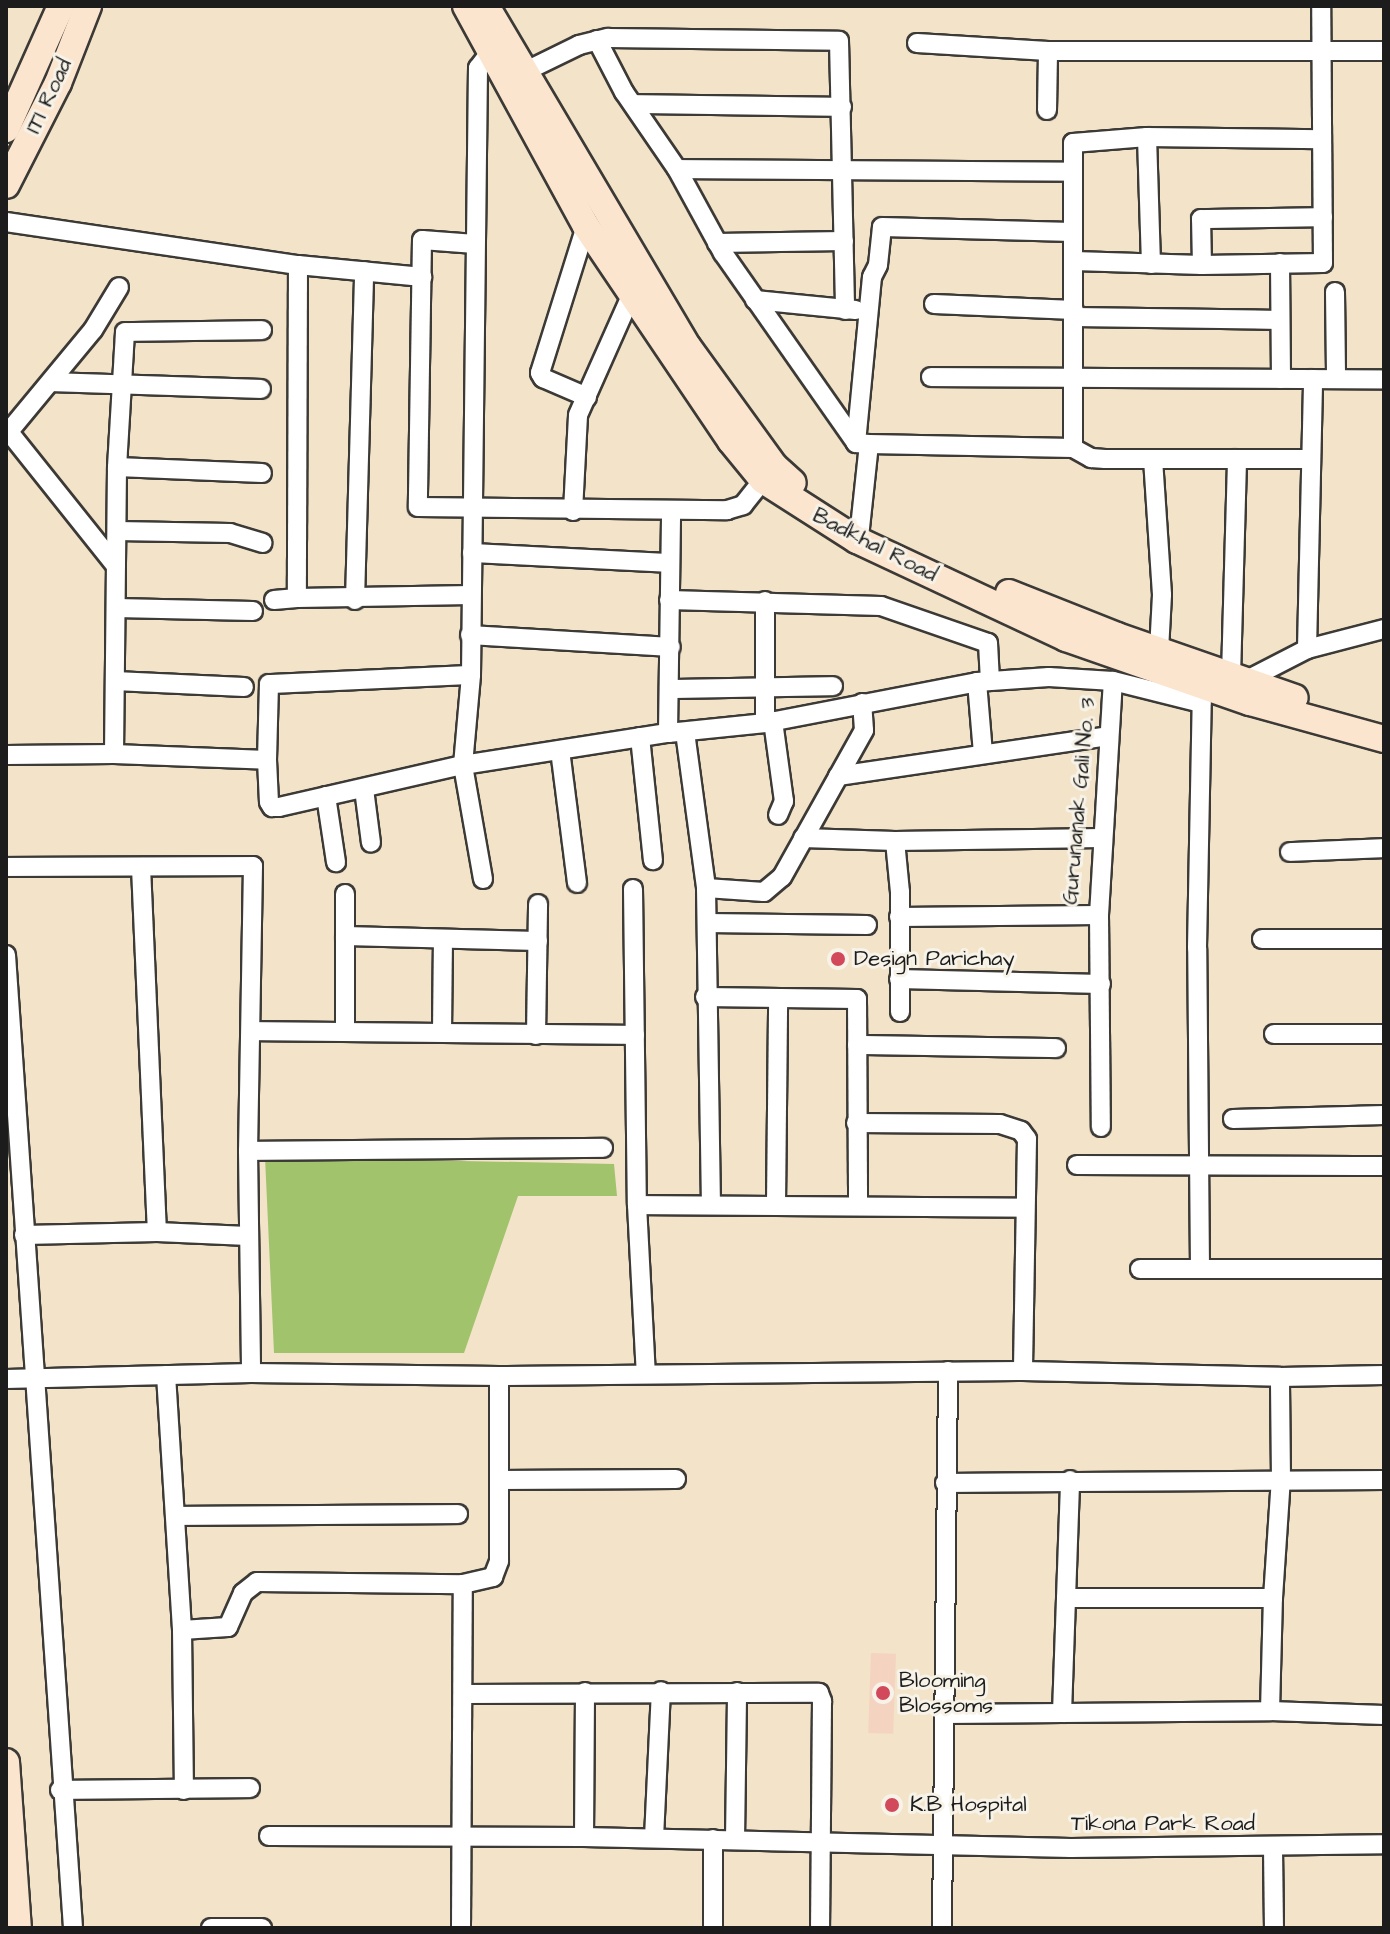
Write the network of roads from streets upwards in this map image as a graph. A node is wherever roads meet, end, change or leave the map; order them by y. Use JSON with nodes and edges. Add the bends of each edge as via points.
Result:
{"nodes":[{"id":1,"x":61,"y":6,"type":"edge"},
{"id":2,"x":88,"y":6,"type":"edge"},
{"id":3,"x":466,"y":6,"type":"edge"},
{"id":4,"x":486,"y":6,"type":"edge"},
{"id":5,"x":1321,"y":6,"type":"edge"},
{"id":6,"x":597,"y":40,"type":"junction"},
{"id":7,"x":917,"y":43,"type":"dead end"},
{"id":8,"x":498,"y":44,"type":"junction"},
{"id":9,"x":1048,"y":51,"type":"junction"},
{"id":10,"x":1321,"y":51,"type":"junction"},
{"id":11,"x":1384,"y":51,"type":"edge"},
{"id":12,"x":526,"y":71,"type":"junction"},
{"id":13,"x":633,"y":104,"type":"junction"},
{"id":14,"x":842,"y":107,"type":"junction"},
{"id":15,"x":1047,"y":110,"type":"dead end"},
{"id":16,"x":6,"y":129,"type":"edge"},
{"id":17,"x":1147,"y":137,"type":"junction"},
{"id":18,"x":1322,"y":139,"type":"junction"},
{"id":19,"x":677,"y":169,"type":"junction"},
{"id":20,"x":843,"y":170,"type":"junction"},
{"id":21,"x":1073,"y":172,"type":"junction"},
{"id":22,"x":6,"y":185,"type":"edge"},
{"id":23,"x":1323,"y":217,"type":"junction"},
{"id":24,"x":6,"y":222,"type":"edge"},
{"id":25,"x":586,"y":226,"type":"junction"},
{"id":26,"x":1073,"y":232,"type":"junction"},
{"id":27,"x":844,"y":241,"type":"junction"},
{"id":28,"x":717,"y":243,"type":"junction"},
{"id":29,"x":475,"y":244,"type":"junction"},
{"id":30,"x":1074,"y":261,"type":"junction"},
{"id":31,"x":1280,"y":263,"type":"junction"},
{"id":32,"x":1151,"y":264,"type":"junction"},
{"id":33,"x":298,"y":265,"type":"junction"},
{"id":34,"x":1202,"y":265,"type":"junction"},
{"id":35,"x":364,"y":271,"type":"junction"},
{"id":36,"x":422,"y":277,"type":"junction"},
{"id":37,"x":637,"y":282,"type":"junction"},
{"id":38,"x":119,"y":287,"type":"dead end"},
{"id":39,"x":1335,"y":292,"type":"dead end"},
{"id":40,"x":755,"y":300,"type":"junction"},
{"id":41,"x":934,"y":304,"type":"dead end"},
{"id":42,"x":845,"y":310,"type":"junction"},
{"id":43,"x":871,"y":311,"type":"junction"},
{"id":44,"x":1074,"y":313,"type":"junction"},
{"id":45,"x":1280,"y":320,"type":"junction"},
{"id":46,"x":93,"y":330,"type":"junction"},
{"id":47,"x":262,"y":330,"type":"dead end"},
{"id":48,"x":125,"y":332,"type":"junction"},
{"id":49,"x":931,"y":377,"type":"dead end"},
{"id":50,"x":1075,"y":378,"type":"junction"},
{"id":51,"x":1281,"y":379,"type":"junction"},
{"id":52,"x":1313,"y":379,"type":"junction"},
{"id":53,"x":1336,"y":379,"type":"junction"},
{"id":54,"x":1384,"y":379,"type":"edge"},
{"id":55,"x":51,"y":382,"type":"junction"},
{"id":56,"x":121,"y":387,"type":"junction"},
{"id":57,"x":261,"y":389,"type":"dead end"},
{"id":58,"x":587,"y":397,"type":"junction"},
{"id":59,"x":7,"y":433,"type":"edge"},
{"id":60,"x":862,"y":443,"type":"junction"},
{"id":61,"x":1073,"y":448,"type":"junction"},
{"id":62,"x":1153,"y":459,"type":"junction"},
{"id":63,"x":1237,"y":459,"type":"junction"},
{"id":64,"x":1311,"y":459,"type":"junction"},
{"id":65,"x":117,"y":467,"type":"junction"},
{"id":66,"x":262,"y":473,"type":"dead end"},
{"id":67,"x":769,"y":473,"type":"junction"},
{"id":68,"x":472,"y":507,"type":"junction"},
{"id":69,"x":573,"y":511,"type":"junction"},
{"id":70,"x":671,"y":512,"type":"junction"},
{"id":71,"x":860,"y":528,"type":"junction"},
{"id":72,"x":117,"y":531,"type":"junction"},
{"id":73,"x":263,"y":543,"type":"dead end"},
{"id":74,"x":472,"y":553,"type":"junction"},
{"id":75,"x":668,"y":563,"type":"junction"},
{"id":76,"x":116,"y":566,"type":"junction"},
{"id":77,"x":471,"y":595,"type":"junction"},
{"id":78,"x":297,"y":598,"type":"junction"},
{"id":79,"x":274,"y":600,"type":"dead end"},
{"id":80,"x":355,"y":600,"type":"junction"},
{"id":81,"x":669,"y":600,"type":"junction"},
{"id":82,"x":765,"y":601,"type":"junction"},
{"id":83,"x":116,"y":608,"type":"junction"},
{"id":84,"x":253,"y":611,"type":"dead end"},
{"id":85,"x":1384,"y":629,"type":"edge"},
{"id":86,"x":470,"y":635,"type":"junction"},
{"id":87,"x":671,"y":647,"type":"junction"},
{"id":88,"x":1307,"y":649,"type":"junction"},
{"id":89,"x":1159,"y":651,"type":"junction"},
{"id":90,"x":471,"y":675,"type":"junction"},
{"id":91,"x":1238,"y":678,"type":"junction"},
{"id":92,"x":115,"y":681,"type":"junction"},
{"id":93,"x":984,"y":681,"type":"junction"},
{"id":94,"x":1113,"y":681,"type":"junction"},
{"id":95,"x":1201,"y":685,"type":"junction"},
{"id":96,"x":833,"y":686,"type":"dead end"},
{"id":97,"x":244,"y":687,"type":"dead end"},
{"id":98,"x":765,"y":687,"type":"junction"},
{"id":99,"x":669,"y":689,"type":"junction"},
{"id":100,"x":862,"y":703,"type":"junction"},
{"id":101,"x":769,"y":722,"type":"junction"},
{"id":102,"x":1384,"y":723,"type":"edge"},
{"id":103,"x":677,"y":733,"type":"junction"},
{"id":104,"x":1108,"y":736,"type":"junction"},
{"id":105,"x":640,"y":737,"type":"junction"},
{"id":106,"x":1384,"y":739,"type":"edge"},
{"id":107,"x":560,"y":750,"type":"junction"},
{"id":108,"x":983,"y":753,"type":"junction"},
{"id":109,"x":114,"y":754,"type":"junction"},
{"id":110,"x":6,"y":755,"type":"edge"},
{"id":111,"x":267,"y":760,"type":"junction"},
{"id":112,"x":463,"y":765,"type":"junction"},
{"id":113,"x":838,"y":776,"type":"junction"},
{"id":114,"x":364,"y":789,"type":"junction"},
{"id":115,"x":326,"y":796,"type":"junction"},
{"id":116,"x":778,"y":815,"type":"dead end"},
{"id":117,"x":803,"y":838,"type":"junction"},
{"id":118,"x":1102,"y":838,"type":"junction"},
{"id":119,"x":895,"y":841,"type":"junction"},
{"id":120,"x":371,"y":843,"type":"dead end"},
{"id":121,"x":1384,"y":848,"type":"edge"},
{"id":122,"x":1290,"y":852,"type":"dead end"},
{"id":123,"x":653,"y":860,"type":"dead end"},
{"id":124,"x":336,"y":862,"type":"dead end"},
{"id":125,"x":6,"y":867,"type":"edge"},
{"id":126,"x":141,"y":867,"type":"junction"},
{"id":127,"x":483,"y":879,"type":"dead end"},
{"id":128,"x":577,"y":883,"type":"dead end"},
{"id":129,"x":706,"y":888,"type":"junction"},
{"id":130,"x":633,"y":889,"type":"dead end"},
{"id":131,"x":345,"y":894,"type":"dead end"},
{"id":132,"x":538,"y":904,"type":"dead end"},
{"id":133,"x":1099,"y":915,"type":"junction"},
{"id":134,"x":899,"y":917,"type":"junction"},
{"id":135,"x":707,"y":923,"type":"junction"},
{"id":136,"x":867,"y":925,"type":"dead end"},
{"id":137,"x":345,"y":936,"type":"junction"},
{"id":138,"x":443,"y":939,"type":"junction"},
{"id":139,"x":1262,"y":939,"type":"dead end"},
{"id":140,"x":1384,"y":939,"type":"edge"},
{"id":141,"x":538,"y":941,"type":"junction"},
{"id":142,"x":6,"y":955,"type":"edge"},
{"id":143,"x":899,"y":979,"type":"junction"},
{"id":144,"x":1101,"y":984,"type":"junction"},
{"id":145,"x":705,"y":997,"type":"junction"},
{"id":146,"x":778,"y":1000,"type":"junction"},
{"id":147,"x":900,"y":1012,"type":"dead end"},
{"id":148,"x":345,"y":1029,"type":"junction"},
{"id":149,"x":251,"y":1031,"type":"junction"},
{"id":150,"x":442,"y":1032,"type":"junction"},
{"id":151,"x":1274,"y":1034,"type":"dead end"},
{"id":152,"x":1384,"y":1034,"type":"edge"},
{"id":153,"x":536,"y":1035,"type":"junction"},
{"id":154,"x":635,"y":1035,"type":"junction"},
{"id":155,"x":857,"y":1045,"type":"junction"},
{"id":156,"x":1056,"y":1048,"type":"dead end"},
{"id":157,"x":1384,"y":1115,"type":"edge"},
{"id":158,"x":1233,"y":1119,"type":"dead end"},
{"id":159,"x":856,"y":1123,"type":"junction"},
{"id":160,"x":1101,"y":1127,"type":"dead end"},
{"id":161,"x":603,"y":1148,"type":"dead end"},
{"id":162,"x":248,"y":1151,"type":"junction"},
{"id":163,"x":1077,"y":1165,"type":"dead end"},
{"id":164,"x":1384,"y":1166,"type":"edge"},
{"id":165,"x":1200,"y":1167,"type":"junction"},
{"id":166,"x":776,"y":1204,"type":"junction"},
{"id":167,"x":637,"y":1205,"type":"junction"},
{"id":168,"x":711,"y":1205,"type":"junction"},
{"id":169,"x":858,"y":1206,"type":"junction"},
{"id":170,"x":1025,"y":1208,"type":"junction"},
{"id":171,"x":157,"y":1232,"type":"junction"},
{"id":172,"x":24,"y":1235,"type":"junction"},
{"id":173,"x":248,"y":1236,"type":"junction"},
{"id":174,"x":1200,"y":1268,"type":"junction"},
{"id":175,"x":1140,"y":1269,"type":"dead end"},
{"id":176,"x":1384,"y":1269,"type":"edge"},
{"id":177,"x":948,"y":1371,"type":"junction"},
{"id":178,"x":1023,"y":1371,"type":"junction"},
{"id":179,"x":251,"y":1373,"type":"junction"},
{"id":180,"x":646,"y":1374,"type":"junction"},
{"id":181,"x":166,"y":1375,"type":"junction"},
{"id":182,"x":1384,"y":1375,"type":"edge"},
{"id":183,"x":499,"y":1376,"type":"junction"},
{"id":184,"x":1280,"y":1377,"type":"junction"},
{"id":185,"x":34,"y":1378,"type":"junction"},
{"id":186,"x":6,"y":1379,"type":"edge"},
{"id":187,"x":676,"y":1479,"type":"dead end"},
{"id":188,"x":1281,"y":1479,"type":"junction"},
{"id":189,"x":499,"y":1480,"type":"junction"},
{"id":190,"x":1070,"y":1480,"type":"junction"},
{"id":191,"x":1384,"y":1480,"type":"edge"},
{"id":192,"x":945,"y":1483,"type":"junction"},
{"id":193,"x":458,"y":1514,"type":"dead end"},
{"id":194,"x":177,"y":1516,"type":"junction"},
{"id":195,"x":463,"y":1584,"type":"junction"},
{"id":196,"x":1066,"y":1598,"type":"junction"},
{"id":197,"x":1273,"y":1598,"type":"junction"},
{"id":198,"x":182,"y":1630,"type":"junction"},
{"id":199,"x":661,"y":1691,"type":"junction"},
{"id":200,"x":585,"y":1692,"type":"junction"},
{"id":201,"x":737,"y":1692,"type":"junction"},
{"id":202,"x":463,"y":1694,"type":"junction"},
{"id":203,"x":1270,"y":1711,"type":"junction"},
{"id":204,"x":1062,"y":1713,"type":"junction"},
{"id":205,"x":945,"y":1714,"type":"junction"},
{"id":206,"x":1384,"y":1715,"type":"edge"},
{"id":207,"x":6,"y":1762,"type":"edge"},
{"id":208,"x":250,"y":1788,"type":"dead end"},
{"id":209,"x":60,"y":1790,"type":"junction"},
{"id":210,"x":184,"y":1790,"type":"junction"},
{"id":211,"x":462,"y":1835,"type":"junction"},
{"id":212,"x":269,"y":1836,"type":"dead end"},
{"id":213,"x":584,"y":1837,"type":"junction"},
{"id":214,"x":654,"y":1838,"type":"junction"},
{"id":215,"x":713,"y":1839,"type":"junction"},
{"id":216,"x":735,"y":1840,"type":"junction"},
{"id":217,"x":820,"y":1841,"type":"junction"},
{"id":218,"x":943,"y":1843,"type":"junction"},
{"id":219,"x":1384,"y":1844,"type":"edge"},
{"id":220,"x":1273,"y":1848,"type":"junction"},
{"id":221,"x":18,"y":1928,"type":"edge"},
{"id":222,"x":73,"y":1928,"type":"edge"},
{"id":223,"x":211,"y":1928,"type":"edge"},
{"id":224,"x":262,"y":1928,"type":"edge"},
{"id":225,"x":461,"y":1928,"type":"edge"},
{"id":226,"x":713,"y":1928,"type":"edge"},
{"id":227,"x":820,"y":1928,"type":"edge"},
{"id":228,"x":942,"y":1928,"type":"edge"},
{"id":229,"x":1274,"y":1928,"type":"edge"}],
"edges":[{"from":1,"to":16,"type":"street","name":"ITI Road"},
{"from":2,"to":22,"type":"street","name":"ITI Road","via":[[58,83]]},
{"from":3,"to":8,"type":"street","name":"Badkhal Road"},
{"from":4,"to":8,"type":"street","name":"Badkhal Road"},
{"from":5,"to":10,"type":"street"},
{"from":6,"to":12,"type":"street"},
{"from":6,"to":13,"type":"street"},
{"from":6,"to":14,"type":"street","via":[[839,41]]},
{"from":7,"to":9,"type":"street"},
{"from":8,"to":12,"type":"street","name":"Badkhal Road"},
{"from":8,"to":25,"type":"street","name":"Badkhal Road"},
{"from":8,"to":29,"type":"street","via":[[478,68]]},
{"from":9,"to":10,"type":"street"},
{"from":9,"to":15,"type":"street"},
{"from":10,"to":11,"type":"street"},
{"from":10,"to":18,"type":"street"},
{"from":12,"to":37,"type":"street","name":"Badkhal Road"},
{"from":13,"to":14,"type":"street"},
{"from":13,"to":19,"type":"street"},
{"from":14,"to":20,"type":"street"},
{"from":17,"to":18,"type":"street"},
{"from":17,"to":21,"type":"street","via":[[1073,143]]},
{"from":17,"to":32,"type":"street"},
{"from":18,"to":23,"type":"street"},
{"from":19,"to":20,"type":"street"},
{"from":19,"to":28,"type":"street"},
{"from":20,"to":21,"type":"street"},
{"from":20,"to":27,"type":"street"},
{"from":21,"to":26,"type":"street"},
{"from":23,"to":31,"type":"street","via":[[1323,263]]},
{"from":23,"to":34,"type":"street","via":[[1201,219]]},
{"from":24,"to":33,"type":"street"},
{"from":25,"to":37,"type":"street","name":"Badkhal Road"},
{"from":25,"to":58,"type":"street","via":[[540,373]]},
{"from":26,"to":30,"type":"street"},
{"from":26,"to":43,"type":"street","via":[[882,227]]},
{"from":27,"to":28,"type":"street"},
{"from":27,"to":42,"type":"street"},
{"from":28,"to":40,"type":"street"},
{"from":29,"to":36,"type":"street","via":[[422,240]]},
{"from":29,"to":68,"type":"street"},
{"from":30,"to":32,"type":"street"},
{"from":30,"to":44,"type":"street"},
{"from":31,"to":34,"type":"street"},
{"from":31,"to":45,"type":"street"},
{"from":32,"to":34,"type":"street"},
{"from":33,"to":35,"type":"street"},
{"from":33,"to":78,"type":"street"},
{"from":35,"to":36,"type":"street"},
{"from":35,"to":80,"type":"street"},
{"from":36,"to":68,"type":"street","via":[[418,507]]},
{"from":37,"to":58,"type":"street"},
{"from":37,"to":67,"type":"street","name":"Badkhal Road","via":[[688,347]]},
{"from":38,"to":46,"type":"street"},
{"from":39,"to":53,"type":"street"},
{"from":40,"to":42,"type":"street"},
{"from":40,"to":60,"type":"street"},
{"from":41,"to":44,"type":"street"},
{"from":42,"to":43,"type":"street"},
{"from":43,"to":60,"type":"street"},
{"from":44,"to":45,"type":"street"},
{"from":44,"to":50,"type":"street"},
{"from":45,"to":51,"type":"street"},
{"from":46,"to":48,"type":"street"},
{"from":46,"to":55,"type":"street"},
{"from":47,"to":48,"type":"street"},
{"from":48,"to":56,"type":"street"},
{"from":49,"to":50,"type":"street"},
{"from":50,"to":51,"type":"street"},
{"from":50,"to":61,"type":"street"},
{"from":51,"to":52,"type":"street"},
{"from":52,"to":53,"type":"street"},
{"from":52,"to":64,"type":"street"},
{"from":53,"to":54,"type":"street"},
{"from":55,"to":56,"type":"street"},
{"from":55,"to":59,"type":"street"},
{"from":56,"to":57,"type":"street"},
{"from":56,"to":65,"type":"street"},
{"from":58,"to":69,"type":"street","via":[[578,415]]},
{"from":59,"to":76,"type":"street"},
{"from":60,"to":61,"type":"street"},
{"from":60,"to":71,"type":"street"},
{"from":61,"to":62,"type":"street","via":[[1091,458]]},
{"from":62,"to":63,"type":"street"},
{"from":62,"to":89,"type":"street","via":[[1162,595]]},
{"from":63,"to":64,"type":"street"},
{"from":63,"to":91,"type":"street"},
{"from":64,"to":88,"type":"street"},
{"from":65,"to":66,"type":"street"},
{"from":65,"to":72,"type":"street"},
{"from":67,"to":70,"type":"street","via":[[743,505]]},
{"from":67,"to":71,"type":"street","name":"Badkhal Road"},
{"from":67,"to":95,"type":"street","name":"Badkhal Road","via":[[857,540],[1066,638]]},
{"from":68,"to":69,"type":"street"},
{"from":68,"to":74,"type":"street"},
{"from":69,"to":70,"type":"street"},
{"from":70,"to":75,"type":"street"},
{"from":71,"to":89,"type":"street","name":"Badkhal Road"},
{"from":72,"to":73,"type":"street","via":[[230,533]]},
{"from":72,"to":76,"type":"street"},
{"from":74,"to":75,"type":"street"},
{"from":74,"to":77,"type":"street"},
{"from":75,"to":81,"type":"street"},
{"from":76,"to":83,"type":"street"},
{"from":77,"to":80,"type":"street"},
{"from":77,"to":86,"type":"street"},
{"from":78,"to":79,"type":"street"},
{"from":78,"to":80,"type":"street"},
{"from":81,"to":82,"type":"street"},
{"from":81,"to":87,"type":"street"},
{"from":82,"to":93,"type":"street","via":[[881,606],[988,643]]},
{"from":82,"to":98,"type":"street"},
{"from":83,"to":84,"type":"street"},
{"from":83,"to":92,"type":"street"},
{"from":85,"to":88,"type":"street"},
{"from":86,"to":87,"type":"street"},
{"from":86,"to":90,"type":"street"},
{"from":87,"to":99,"type":"street"},
{"from":88,"to":91,"type":"street"},
{"from":89,"to":95,"type":"street","name":"Badkhal Road"},
{"from":90,"to":111,"type":"street","via":[[269,684]]},
{"from":90,"to":112,"type":"street"},
{"from":91,"to":95,"type":"street","name":"Badkhal Road"},
{"from":91,"to":102,"type":"street","name":"Badkhal Road"},
{"from":92,"to":97,"type":"street"},
{"from":92,"to":109,"type":"street"},
{"from":93,"to":94,"type":"street"},
{"from":93,"to":100,"type":"street"},
{"from":93,"to":108,"type":"street"},
{"from":94,"to":95,"type":"street","name":"Gurunanak Gali No. 3"},
{"from":94,"to":104,"type":"street","name":"Gurunanak Gali No. 3"},
{"from":95,"to":106,"type":"street","name":"Badkhal Road"},
{"from":95,"to":165,"type":"street"},
{"from":96,"to":98,"type":"street"},
{"from":98,"to":99,"type":"street"},
{"from":98,"to":101,"type":"street"},
{"from":99,"to":103,"type":"street"},
{"from":100,"to":101,"type":"street"},
{"from":100,"to":113,"type":"street","via":[[864,730]]},
{"from":101,"to":103,"type":"street"},
{"from":101,"to":116,"type":"street","via":[[784,801]]},
{"from":103,"to":105,"type":"street"},
{"from":103,"to":129,"type":"street"},
{"from":104,"to":108,"type":"street"},
{"from":104,"to":118,"type":"street","name":"Gurunanak Gali No. 3"},
{"from":105,"to":107,"type":"street"},
{"from":105,"to":123,"type":"street"},
{"from":107,"to":112,"type":"street"},
{"from":107,"to":128,"type":"street"},
{"from":108,"to":113,"type":"street"},
{"from":109,"to":110,"type":"street"},
{"from":109,"to":111,"type":"street"},
{"from":111,"to":115,"type":"street","via":[[272,807]]},
{"from":112,"to":114,"type":"street"},
{"from":112,"to":127,"type":"street"},
{"from":113,"to":117,"type":"street"},
{"from":114,"to":115,"type":"street"},
{"from":114,"to":120,"type":"street"},
{"from":115,"to":124,"type":"street"},
{"from":117,"to":119,"type":"street"},
{"from":117,"to":129,"type":"street","via":[[771,889]]},
{"from":118,"to":119,"type":"street"},
{"from":118,"to":133,"type":"street","name":"Gurunanak Gali No. 3"},
{"from":119,"to":134,"type":"street"},
{"from":121,"to":122,"type":"street"},
{"from":125,"to":126,"type":"street"},
{"from":126,"to":149,"type":"street","via":[[253,866]]},
{"from":126,"to":171,"type":"street"},
{"from":129,"to":135,"type":"street"},
{"from":130,"to":154,"type":"street"},
{"from":131,"to":137,"type":"street"},
{"from":132,"to":141,"type":"street"},
{"from":133,"to":134,"type":"street","name":"Gurunanak Gali No. 3"},
{"from":133,"to":144,"type":"street"},
{"from":134,"to":143,"type":"street"},
{"from":135,"to":136,"type":"street"},
{"from":135,"to":145,"type":"street"},
{"from":137,"to":138,"type":"street"},
{"from":137,"to":148,"type":"street"},
{"from":138,"to":141,"type":"street"},
{"from":138,"to":150,"type":"street"},
{"from":139,"to":140,"type":"street"},
{"from":141,"to":153,"type":"street"},
{"from":142,"to":172,"type":"street"},
{"from":143,"to":144,"type":"street"},
{"from":143,"to":147,"type":"street"},
{"from":144,"to":160,"type":"street"},
{"from":145,"to":146,"type":"street"},
{"from":145,"to":168,"type":"street"},
{"from":146,"to":155,"type":"street","via":[[857,999]]},
{"from":146,"to":166,"type":"street"},
{"from":148,"to":149,"type":"street"},
{"from":148,"to":150,"type":"street"},
{"from":149,"to":162,"type":"street"},
{"from":150,"to":153,"type":"street"},
{"from":151,"to":152,"type":"street"},
{"from":153,"to":154,"type":"street"},
{"from":154,"to":167,"type":"street"},
{"from":155,"to":156,"type":"street"},
{"from":155,"to":159,"type":"street"},
{"from":157,"to":158,"type":"street"},
{"from":159,"to":169,"type":"street"},
{"from":159,"to":170,"type":"street","via":[[1000,1124],[1021,1131],[1027,1139]]},
{"from":161,"to":162,"type":"street"},
{"from":162,"to":173,"type":"street"},
{"from":163,"to":165,"type":"street"},
{"from":164,"to":165,"type":"street"},
{"from":165,"to":174,"type":"street"},
{"from":166,"to":168,"type":"street"},
{"from":166,"to":169,"type":"street"},
{"from":167,"to":168,"type":"street"},
{"from":167,"to":180,"type":"street"},
{"from":169,"to":170,"type":"street"},
{"from":170,"to":178,"type":"street"},
{"from":171,"to":172,"type":"street"},
{"from":171,"to":173,"type":"street"},
{"from":172,"to":185,"type":"street"},
{"from":173,"to":179,"type":"street"},
{"from":174,"to":175,"type":"street"},
{"from":174,"to":176,"type":"street"},
{"from":177,"to":178,"type":"street"},
{"from":177,"to":180,"type":"street"},
{"from":177,"to":192,"type":"street"},
{"from":178,"to":184,"type":"street"},
{"from":179,"to":181,"type":"street"},
{"from":179,"to":183,"type":"street"},
{"from":180,"to":183,"type":"street"},
{"from":181,"to":185,"type":"street"},
{"from":181,"to":194,"type":"street"},
{"from":182,"to":184,"type":"street"},
{"from":183,"to":189,"type":"street"},
{"from":184,"to":188,"type":"street"},
{"from":185,"to":186,"type":"street"},
{"from":185,"to":209,"type":"street"},
{"from":187,"to":189,"type":"street"},
{"from":188,"to":190,"type":"street"},
{"from":188,"to":191,"type":"street"},
{"from":188,"to":197,"type":"street"},
{"from":189,"to":195,"type":"street","via":[[498,1569],[487,1581]]},
{"from":190,"to":192,"type":"street"},
{"from":190,"to":196,"type":"street"},
{"from":192,"to":205,"type":"street"},
{"from":193,"to":194,"type":"street"},
{"from":194,"to":198,"type":"street"},
{"from":195,"to":198,"type":"street","via":[[257,1582],[243,1593],[228,1627]]},
{"from":195,"to":202,"type":"street"},
{"from":196,"to":197,"type":"street"},
{"from":196,"to":204,"type":"street"},
{"from":197,"to":203,"type":"street"},
{"from":198,"to":210,"type":"street"},
{"from":199,"to":200,"type":"street"},
{"from":199,"to":201,"type":"street"},
{"from":199,"to":214,"type":"street"},
{"from":200,"to":202,"type":"street"},
{"from":200,"to":213,"type":"street"},
{"from":201,"to":216,"type":"street"},
{"from":201,"to":217,"type":"street","via":[[822,1696]]},
{"from":202,"to":211,"type":"street"},
{"from":203,"to":204,"type":"street"},
{"from":203,"to":206,"type":"street"},
{"from":204,"to":205,"type":"street"},
{"from":205,"to":218,"type":"street"},
{"from":207,"to":221,"type":"street"},
{"from":208,"to":210,"type":"street"},
{"from":209,"to":210,"type":"street"},
{"from":209,"to":222,"type":"street"},
{"from":211,"to":212,"type":"street","name":"Tikona Park Road"},
{"from":211,"to":213,"type":"street","name":"Tikona Park Road"},
{"from":211,"to":225,"type":"street"},
{"from":213,"to":214,"type":"street","name":"Tikona Park Road"},
{"from":214,"to":215,"type":"street","name":"Tikona Park Road"},
{"from":215,"to":216,"type":"street","name":"Tikona Park Road"},
{"from":215,"to":226,"type":"street"},
{"from":216,"to":217,"type":"street","name":"Tikona Park Road"},
{"from":217,"to":218,"type":"street","name":"Tikona Park Road"},
{"from":217,"to":227,"type":"street"},
{"from":218,"to":220,"type":"street","name":"Tikona Park Road"},
{"from":218,"to":228,"type":"street"},
{"from":219,"to":220,"type":"street","name":"Tikona Park Road"},
{"from":220,"to":229,"type":"street"},
{"from":223,"to":224,"type":"street"}]}
